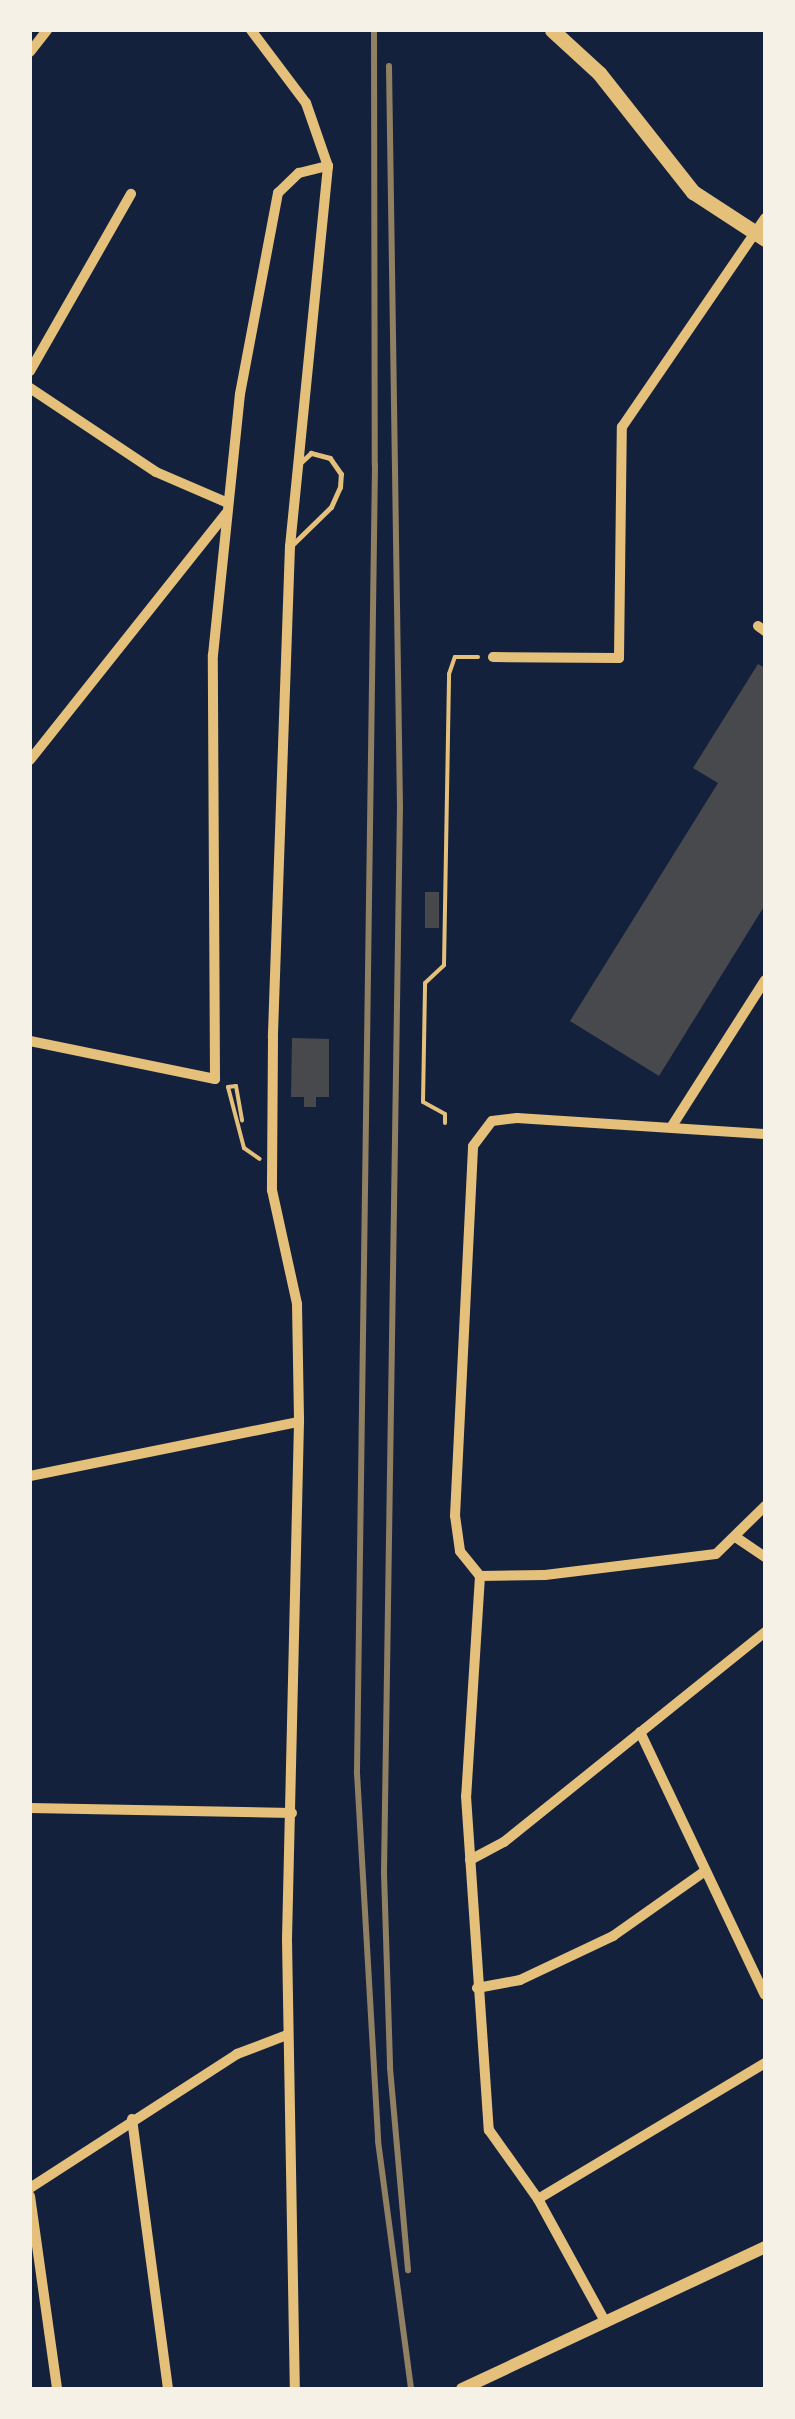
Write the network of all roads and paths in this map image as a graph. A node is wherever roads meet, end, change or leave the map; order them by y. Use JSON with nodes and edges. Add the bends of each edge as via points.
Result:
{"nodes":[{"id":1,"x":46,"y":30,"type":"edge"},
{"id":2,"x":251,"y":30,"type":"edge"},
{"id":3,"x":552,"y":30,"type":"edge"},
{"id":4,"x":30,"y":52,"type":"edge"},
{"id":5,"x":328,"y":166,"type":"junction"},
{"id":6,"x":131,"y":194,"type":"dead end"},
{"id":7,"x":765,"y":218,"type":"edge"},
{"id":8,"x":760,"y":236,"type":"edge"},
{"id":9,"x":30,"y":371,"type":"edge"},
{"id":10,"x":30,"y":388,"type":"edge"},
{"id":11,"x":294,"y":474,"type":"junction"},
{"id":12,"x":228,"y":508,"type":"junction"},
{"id":13,"x":290,"y":546,"type":"junction"},
{"id":14,"x":493,"y":657,"type":"joint"},
{"id":15,"x":30,"y":760,"type":"edge"},
{"id":16,"x":765,"y":980,"type":"edge"},
{"id":17,"x":30,"y":1041,"type":"edge"},
{"id":18,"x":228,"y":1087,"type":"dead end"},
{"id":19,"x":230,"y":1094,"type":"dead end"},
{"id":20,"x":242,"y":1120,"type":"dead end"},
{"id":21,"x":445,"y":1123,"type":"dead end"},
{"id":22,"x":672,"y":1126,"type":"junction"},
{"id":23,"x":765,"y":1134,"type":"edge"},
{"id":24,"x":260,"y":1160,"type":"dead end"},
{"id":25,"x":299,"y":1422,"type":"junction"},
{"id":26,"x":30,"y":1476,"type":"edge"},
{"id":27,"x":765,"y":1506,"type":"edge"},
{"id":28,"x":737,"y":1538,"type":"junction"},
{"id":29,"x":765,"y":1557,"type":"edge"},
{"id":30,"x":480,"y":1576,"type":"junction"},
{"id":31,"x":765,"y":1632,"type":"edge"},
{"id":32,"x":640,"y":1732,"type":"junction"},
{"id":33,"x":30,"y":1808,"type":"edge"},
{"id":34,"x":292,"y":1813,"type":"junction"},
{"id":35,"x":470,"y":1860,"type":"junction"},
{"id":36,"x":705,"y":1871,"type":"junction"},
{"id":37,"x":477,"y":1988,"type":"junction"},
{"id":38,"x":765,"y":1994,"type":"edge"},
{"id":39,"x":287,"y":2034,"type":"junction"},
{"id":40,"x":765,"y":2063,"type":"edge"},
{"id":41,"x":132,"y":2119,"type":"junction"},
{"id":42,"x":30,"y":2192,"type":"edge"},
{"id":43,"x":538,"y":2199,"type":"junction"},
{"id":44,"x":765,"y":2247,"type":"edge"},
{"id":45,"x":606,"y":2323,"type":"junction"},
{"id":46,"x":57,"y":2389,"type":"edge"},
{"id":47,"x":168,"y":2389,"type":"edge"},
{"id":48,"x":295,"y":2389,"type":"edge"},
{"id":49,"x":462,"y":2389,"type":"edge"}],
"edges":[{"from":1,"to":4,"type":"street"},
{"from":2,"to":5,"type":"street","via":[[306,104]]},
{"from":3,"to":8,"type":"main road","via":[[599,73],[693,192]]},
{"from":5,"to":11,"type":"street"},
{"from":5,"to":12,"type":"street","via":[[288,179],[278,193],[240,394]]},
{"from":6,"to":9,"type":"street"},
{"from":7,"to":8,"type":"street"},
{"from":8,"to":14,"type":"street","via":[[622,427],[618,658]]},
{"from":10,"to":12,"type":"street","via":[[156,472]]},
{"from":11,"to":13,"type":"street"},
{"from":11,"to":13,"type":"lane","via":[[311,454],[330,458],[342,474],[331,507]]},
{"from":12,"to":15,"type":"street"},
{"from":12,"to":17,"type":"street","via":[[213,655],[215,1079]]},
{"from":13,"to":25,"type":"street","via":[[272,1190],[297,1304]]},
{"from":14,"to":21,"type":"path","via":[[455,658],[449,674],[444,964],[425,983],[423,1102],[445,1114]]},
{"from":16,"to":22,"type":"street"},
{"from":18,"to":20,"type":"path","via":[[236,1086]]},
{"from":19,"to":24,"type":"path","via":[[244,1148]]},
{"from":22,"to":23,"type":"street"},
{"from":22,"to":30,"type":"street","via":[[517,1118],[492,1122],[474,1146],[455,1516],[460,1552]]},
{"from":25,"to":26,"type":"street"},
{"from":25,"to":34,"type":"street"},
{"from":27,"to":28,"type":"street"},
{"from":28,"to":29,"type":"street"},
{"from":28,"to":30,"type":"street","via":[[716,1554],[637,1567]]},
{"from":30,"to":35,"type":"street","via":[[466,1796]]},
{"from":31,"to":32,"type":"street"},
{"from":32,"to":35,"type":"street","via":[[504,1842]]},
{"from":32,"to":36,"type":"street"},
{"from":33,"to":34,"type":"street"},
{"from":34,"to":39,"type":"street"},
{"from":35,"to":37,"type":"street"},
{"from":36,"to":37,"type":"street","via":[[613,1936],[520,1980]]},
{"from":36,"to":38,"type":"street"},
{"from":37,"to":43,"type":"street","via":[[489,2130]]},
{"from":39,"to":41,"type":"street","via":[[237,2054]]},
{"from":39,"to":48,"type":"street"},
{"from":40,"to":43,"type":"street"},
{"from":41,"to":42,"type":"street"},
{"from":41,"to":47,"type":"street"},
{"from":42,"to":46,"type":"street"},
{"from":43,"to":45,"type":"street"},
{"from":44,"to":45,"type":"street"},
{"from":45,"to":49,"type":"street"}]}
